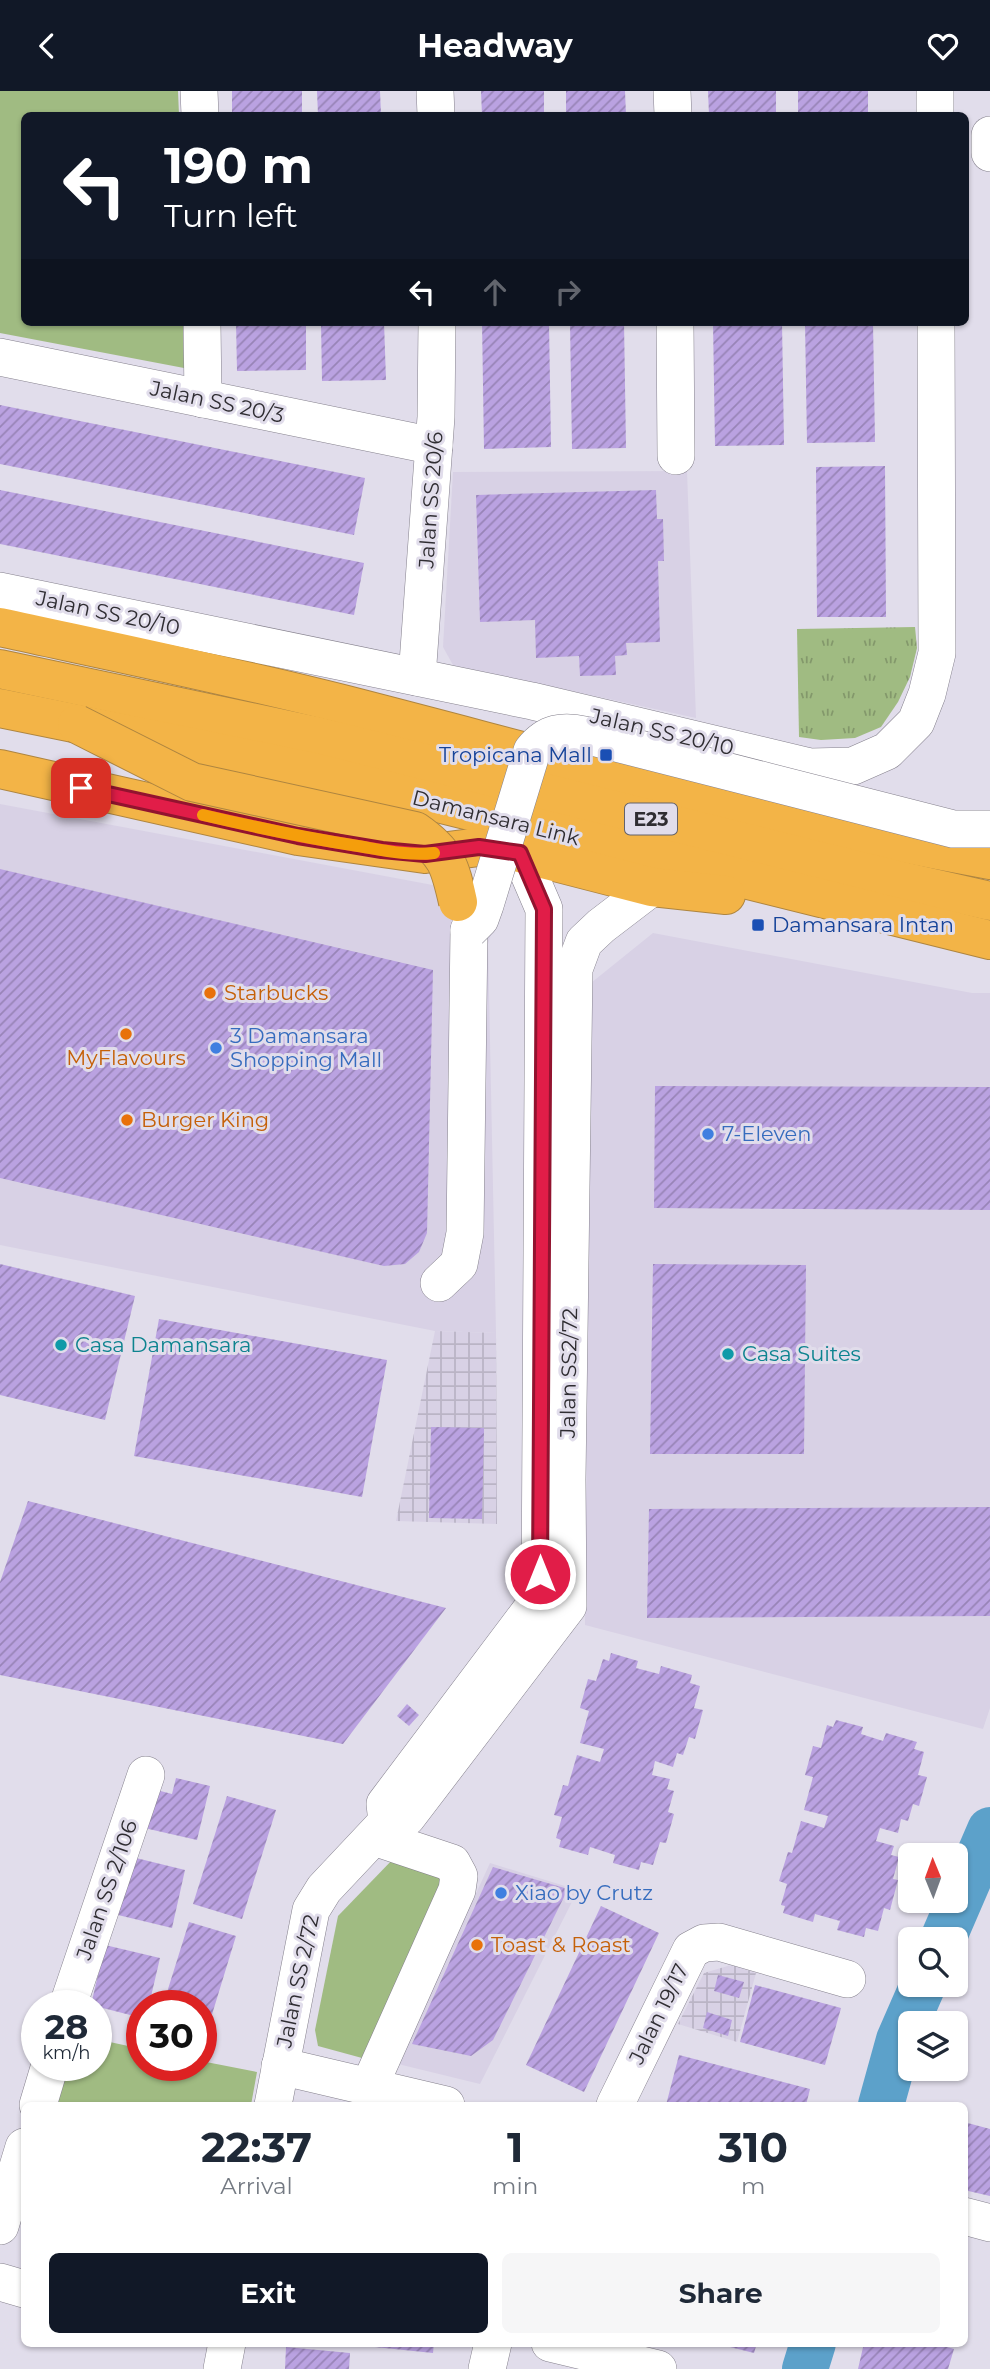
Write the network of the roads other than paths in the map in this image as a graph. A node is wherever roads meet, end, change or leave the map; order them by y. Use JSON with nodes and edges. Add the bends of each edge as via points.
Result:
{"nodes":[{"id":1,"x":199,"y":91,"type":"edge"},
{"id":2,"x":435,"y":91,"type":"edge"},
{"id":3,"x":672,"y":91,"type":"edge"},
{"id":4,"x":935,"y":91,"type":"edge"},
{"id":5,"x":200,"y":112,"type":"edge"},
{"id":6,"x":436,"y":112,"type":"edge"},
{"id":7,"x":673,"y":112,"type":"edge"},
{"id":8,"x":935,"y":112,"type":"edge"},
{"id":9,"x":990,"y":135,"type":"edge"},
{"id":10,"x":990,"y":153,"type":"edge"},
{"id":11,"x":202,"y":326,"type":"edge"},
{"id":12,"x":437,"y":326,"type":"edge"},
{"id":13,"x":675,"y":326,"type":"edge"},
{"id":14,"x":936,"y":326,"type":"edge"},
{"id":15,"x":0,"y":357,"type":"edge"},
{"id":16,"x":203,"y":399,"type":"junction"},
{"id":17,"x":434,"y":446,"type":"junction"},
{"id":18,"x":676,"y":456,"type":"dead end"},
{"id":19,"x":0,"y":591,"type":"edge"},
{"id":20,"x":0,"y":627,"type":"edge"},
{"id":21,"x":0,"y":669,"type":"edge"},
{"id":22,"x":417,"y":677,"type":"junction"},
{"id":23,"x":0,"y":708,"type":"edge"},
{"id":24,"x":608,"y":719,"type":"junction"},
{"id":25,"x":77,"y":724,"type":"junction"},
{"id":26,"x":309,"y":753,"type":"junction"},
{"id":27,"x":0,"y":769,"type":"edge"},
{"id":28,"x":592,"y":770,"type":"junction"},
{"id":29,"x":990,"y":828,"type":"edge"},
{"id":30,"x":520,"y":853,"type":"junction"},
{"id":31,"x":990,"y":860,"type":"edge"},
{"id":32,"x":652,"y":887,"type":"junction"},
{"id":33,"x":783,"y":889,"type":"junction"},
{"id":34,"x":990,"y":901,"type":"edge"},
{"id":35,"x":469,"y":930,"type":"junction"},
{"id":36,"x":990,"y":940,"type":"edge"},
{"id":37,"x":439,"y":1283,"type":"dead end"},
{"id":38,"x":500,"y":1674,"type":"junction"},
{"id":39,"x":146,"y":1775,"type":"dead end"},
{"id":40,"x":380,"y":1829,"type":"junction"},
{"id":41,"x":847,"y":1979,"type":"dead end"},
{"id":42,"x":73,"y":1990,"type":"edge"},
{"id":43,"x":280,"y":2066,"type":"junction"},
{"id":44,"x":45,"y":2081,"type":"edge"},
{"id":45,"x":369,"y":2087,"type":"junction"},
{"id":46,"x":38,"y":2102,"type":"edge"},
{"id":47,"x":274,"y":2102,"type":"edge"},
{"id":48,"x":433,"y":2102,"type":"edge"},
{"id":49,"x":616,"y":2102,"type":"edge"},
{"id":50,"x":21,"y":2157,"type":"edge"},
{"id":51,"x":968,"y":2217,"type":"edge"},
{"id":52,"x":990,"y":2223,"type":"edge"},
{"id":53,"x":0,"y":2226,"type":"edge"},
{"id":54,"x":0,"y":2282,"type":"edge"},
{"id":55,"x":21,"y":2288,"type":"edge"},
{"id":56,"x":226,"y":2347,"type":"edge"},
{"id":57,"x":492,"y":2347,"type":"edge"},
{"id":58,"x":567,"y":2347,"type":"edge"},
{"id":59,"x":222,"y":2369,"type":"edge"},
{"id":60,"x":487,"y":2369,"type":"edge"},
{"id":61,"x":658,"y":2369,"type":"edge"}],
"edges":[{"from":1,"to":5,"type":"street"},
{"from":2,"to":6,"type":"street"},
{"from":3,"to":7,"type":"street"},
{"from":4,"to":8,"type":"street"},
{"from":9,"to":10,"type":"street"},
{"from":11,"to":16,"type":"street"},
{"from":12,"to":17,"type":"street","name":"Jalan SS 20/6"},
{"from":13,"to":18,"type":"street"},
{"from":14,"to":24,"type":"street","name":"Jalan SS 20/10","via":[[937,653],[916,722],[887,751],[853,766],[810,767]]},
{"from":15,"to":16,"type":"street","name":"Jalan SS 20/3"},
{"from":16,"to":17,"type":"street","name":"Jalan SS 20/3"},
{"from":17,"to":22,"type":"street","name":"Jalan SS 20/6"},
{"from":19,"to":22,"type":"street","name":"Jalan SS 20/10"},
{"from":20,"to":28,"type":"highway","via":[[274,687]]},
{"from":21,"to":26,"type":"highway","name":"Damansara Link","number":"E23"},
{"from":22,"to":24,"type":"street","name":"Jalan SS 20/10"},
{"from":23,"to":25,"type":"highway","name":"Damansara Link","number":"E23"},
{"from":24,"to":28,"type":"street"},
{"from":25,"to":26,"type":"highway","name":"Damansara Link","number":"E23","bridge":true},
{"from":25,"to":35,"type":"highway","bridge":true,"via":[[192,782],[415,831],[434,844],[450,866],[460,915]]},
{"from":26,"to":33,"type":"highway","name":"Damansara Link","number":"E23"},
{"from":26,"to":34,"type":"highway","name":"Damansara Link","number":"E23"},
{"from":27,"to":30,"type":"highway","via":[[298,836],[425,854],[479,847]]},
{"from":28,"to":31,"type":"highway","via":[[852,833]]},
{"from":29,"to":35,"type":"street","bridge":true,"via":[[953,829],[585,735],[555,733],[538,743],[528,760],[485,905]]},
{"from":30,"to":32,"type":"highway"},
{"from":30,"to":38,"type":"street","name":"Jalan SS2/72","via":[[544,909],[540,1598]]},
{"from":32,"to":33,"type":"highway","via":[[751,898]]},
{"from":32,"to":38,"type":"street","name":"Jalan SS2/72","via":[[584,942],[574,969],[568,1606]]},
{"from":33,"to":36,"type":"highway","name":"Damansara Link","number":"E23"},
{"from":35,"to":37,"type":"street","via":[[465,1233],[459,1263]]},
{"from":38,"to":40,"type":"street","name":"Jalan SS2/72","via":[[431,1763],[407,1817]]},
{"from":39,"to":42,"type":"street","name":"Jalan SS 2/106"},
{"from":40,"to":43,"type":"street","name":"Jalan SS 2/72","via":[[310,1910]]},
{"from":40,"to":45,"type":"street","via":[[452,1863],[459,1876],[457,1891]]},
{"from":41,"to":49,"type":"street","name":"Jalan 19/17","via":[[719,1942],[704,1943],[691,1950]]},
{"from":43,"to":45,"type":"street"},
{"from":43,"to":47,"type":"street","name":"Jalan SS 2/72"},
{"from":44,"to":46,"type":"street"},
{"from":45,"to":48,"type":"street"},
{"from":50,"to":53,"type":"street"},
{"from":51,"to":52,"type":"street"},
{"from":54,"to":55,"type":"street"},
{"from":56,"to":59,"type":"street"},
{"from":57,"to":60,"type":"street"},
{"from":58,"to":61,"type":"street"}]}
